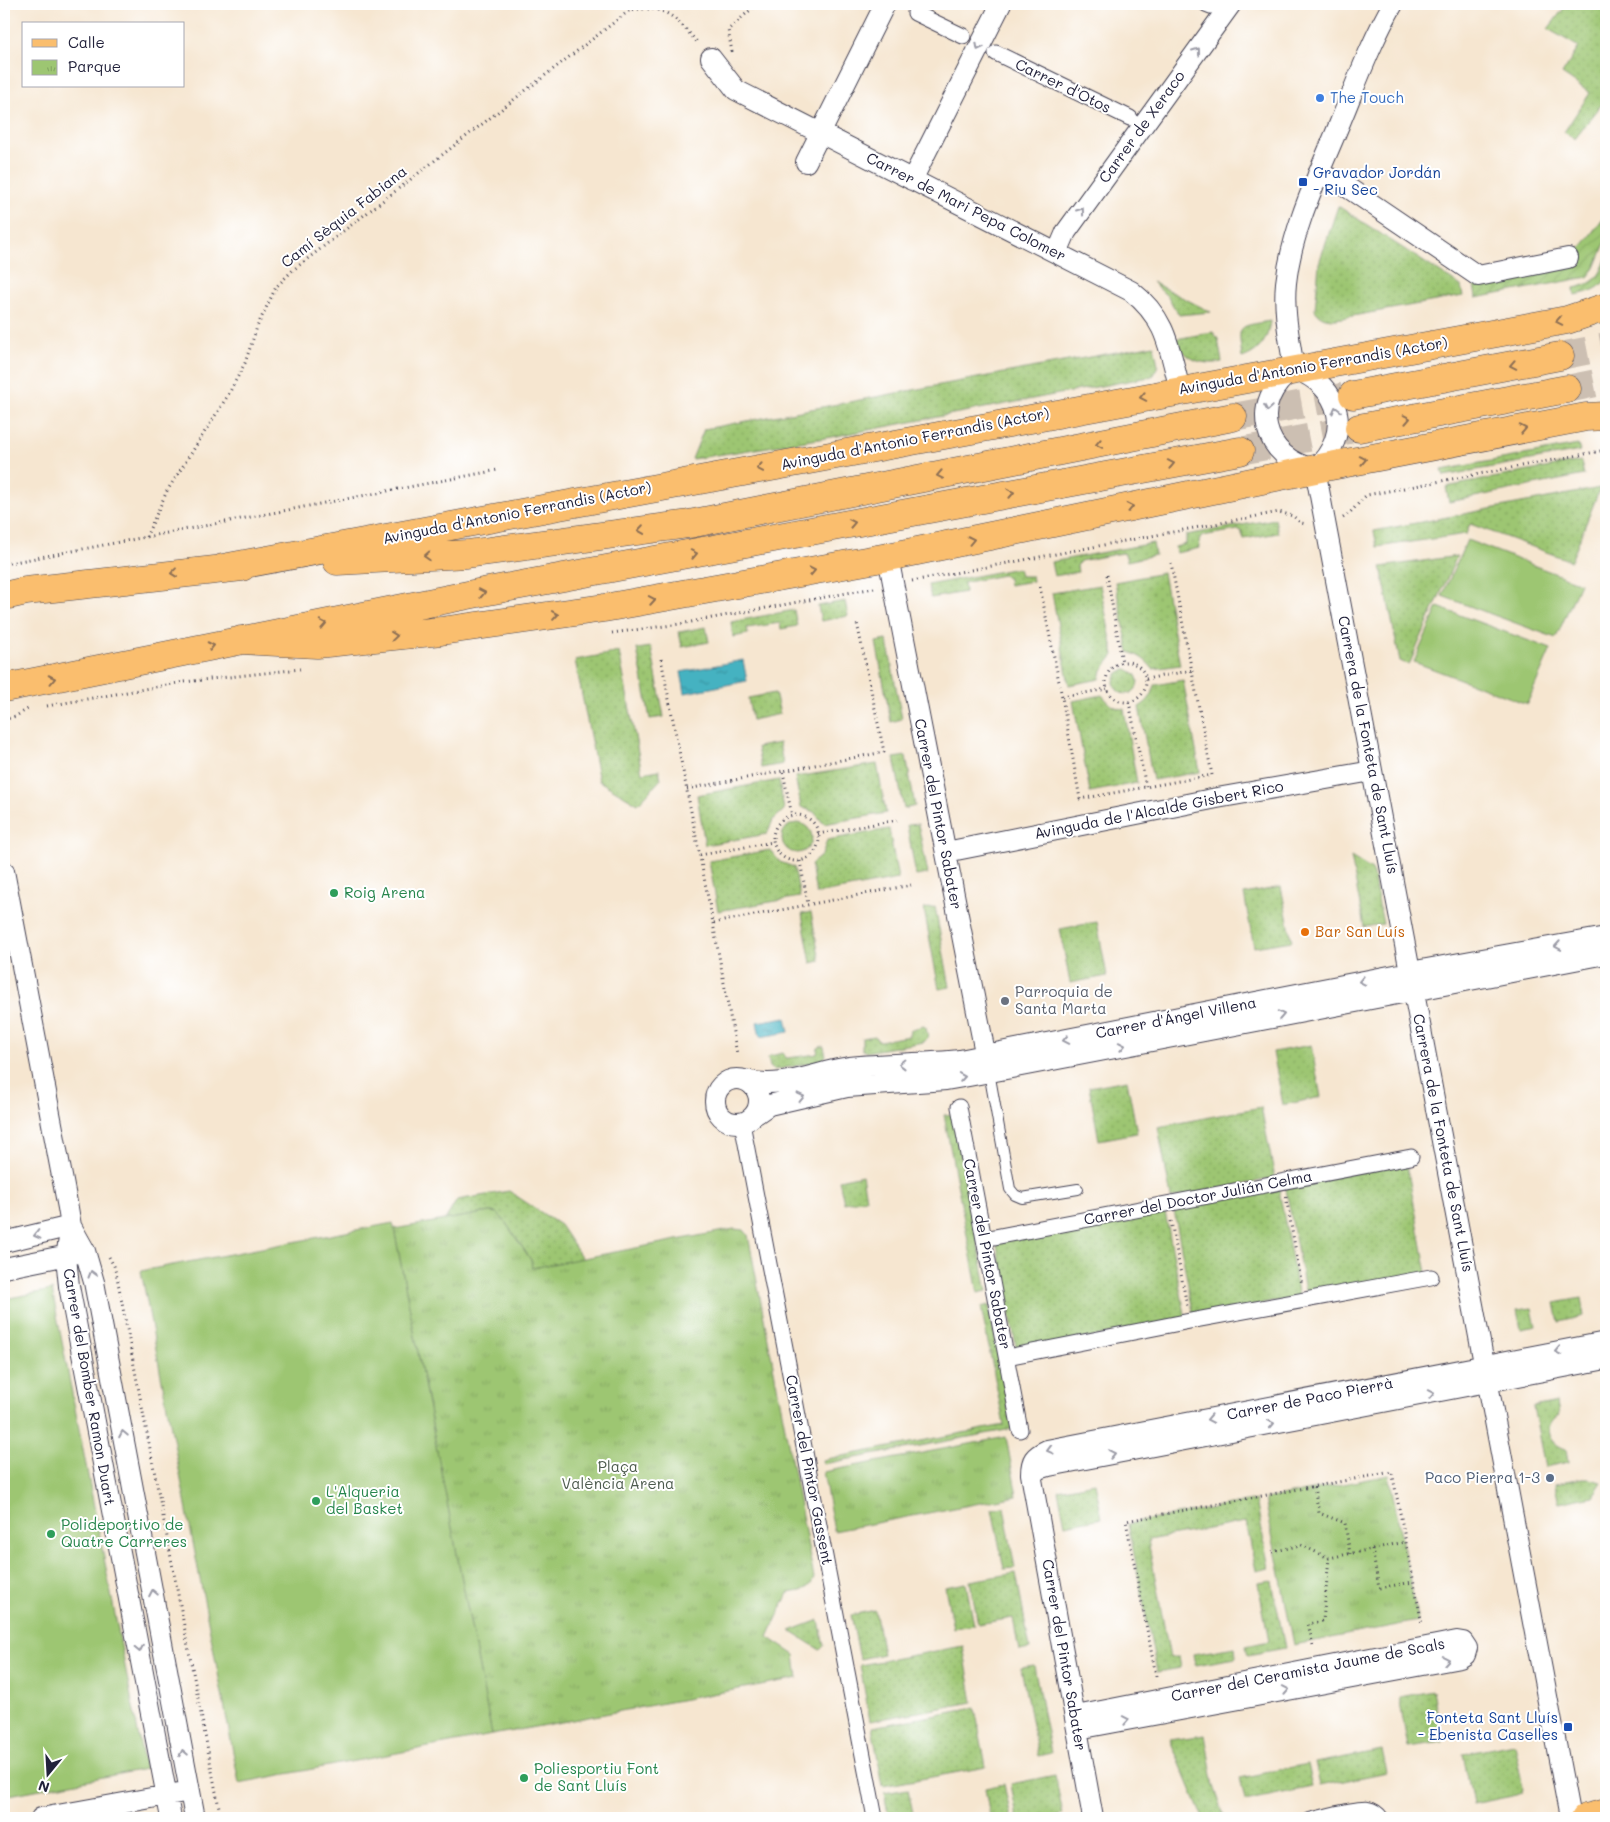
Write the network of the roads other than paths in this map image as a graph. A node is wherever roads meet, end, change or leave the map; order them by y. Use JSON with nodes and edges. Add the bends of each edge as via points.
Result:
{"nodes":[{"id":1,"x":885,"y":4,"type":"edge"},
{"id":2,"x":1001,"y":4,"type":"edge"},
{"id":3,"x":1231,"y":4,"type":"edge"},
{"id":4,"x":1393,"y":4,"type":"edge"},
{"id":5,"x":915,"y":13,"type":"dead end"},
{"id":6,"x":963,"y":36,"type":"dead end"},
{"id":7,"x":996,"y":53,"type":"dead end"},
{"id":8,"x":711,"y":58,"type":"road end"},
{"id":9,"x":1130,"y":118,"type":"dead end"},
{"id":10,"x":820,"y":133,"type":"junction"},
{"id":11,"x":806,"y":162,"type":"dead end"},
{"id":12,"x":1318,"y":174,"type":"junction"},
{"id":13,"x":912,"y":180,"type":"junction"},
{"id":14,"x":1057,"y":253,"type":"junction"},
{"id":15,"x":1568,"y":258,"type":"dead end"},
{"id":16,"x":1606,"y":307,"type":"edge"},
{"id":17,"x":1560,"y":356,"type":"tunnel mouth"},
{"id":18,"x":1294,"y":369,"type":"junction"},
{"id":19,"x":1567,"y":389,"type":"tunnel mouth"},
{"id":20,"x":1180,"y":390,"type":"junction"},
{"id":21,"x":1353,"y":395,"type":"tunnel mouth"},
{"id":22,"x":1606,"y":416,"type":"edge"},
{"id":23,"x":1233,"y":417,"type":"tunnel mouth"},
{"id":24,"x":1359,"y":428,"type":"tunnel mouth"},
{"id":25,"x":1240,"y":451,"type":"tunnel mouth"},
{"id":26,"x":1315,"y":469,"type":"junction"},
{"id":27,"x":888,"y":557,"type":"junction"},
{"id":28,"x":223,"y":568,"type":"junction"},
{"id":29,"x":4,"y":596,"type":"edge"},
{"id":30,"x":241,"y":640,"type":"junction"},
{"id":31,"x":5,"y":690,"type":"edge"},
{"id":32,"x":1372,"y":771,"type":"junction"},
{"id":33,"x":946,"y":852,"type":"junction"},
{"id":34,"x":4,"y":871,"type":"edge"},
{"id":35,"x":1606,"y":937,"type":"edge"},
{"id":36,"x":1606,"y":954,"type":"edge"},
{"id":37,"x":1412,"y":981,"type":"junction"},
{"id":38,"x":987,"y":1064,"type":"junction"},
{"id":39,"x":745,"y":1080,"type":"junction"},
{"id":40,"x":959,"y":1107,"type":"dead end"},
{"id":41,"x":749,"y":1118,"type":"junction"},
{"id":42,"x":1411,"y":1157,"type":"dead end"},
{"id":43,"x":1078,"y":1189,"type":"dead end"},
{"id":44,"x":70,"y":1226,"type":"junction"},
{"id":45,"x":984,"y":1239,"type":"junction"},
{"id":46,"x":4,"y":1242,"type":"edge"},
{"id":47,"x":75,"y":1254,"type":"junction"},
{"id":48,"x":4,"y":1268,"type":"edge"},
{"id":49,"x":1431,"y":1277,"type":"dead end"},
{"id":50,"x":1606,"y":1342,"type":"edge"},
{"id":51,"x":1006,"y":1357,"type":"junction"},
{"id":52,"x":1606,"y":1360,"type":"edge"},
{"id":53,"x":1486,"y":1374,"type":"junction"},
{"id":54,"x":1020,"y":1430,"type":"dead end"},
{"id":55,"x":1032,"y":1483,"type":"joint"},
{"id":56,"x":1077,"y":1723,"type":"junction"},
{"id":57,"x":190,"y":1791,"type":"junction"},
{"id":58,"x":167,"y":1795,"type":"junction"},
{"id":59,"x":1606,"y":1813,"type":"edge"},
{"id":60,"x":41,"y":1818,"type":"edge"},
{"id":61,"x":171,"y":1818,"type":"edge"},
{"id":62,"x":195,"y":1818,"type":"edge"},
{"id":63,"x":875,"y":1818,"type":"edge"},
{"id":64,"x":1093,"y":1818,"type":"edge"},
{"id":65,"x":1309,"y":1818,"type":"edge"},
{"id":66,"x":1384,"y":1818,"type":"edge"},
{"id":67,"x":1570,"y":1818,"type":"edge"},
{"id":68,"x":1585,"y":1818,"type":"edge"}],
"edges":[{"from":1,"to":10,"type":"street"},
{"from":2,"to":13,"type":"street","one_way":true},
{"from":14,"to":3,"type":"street","name":"Carrer de Xeraco","one_way":true,"via":[[1066,232]]},
{"from":4,"to":12,"type":"street"},
{"from":5,"to":6,"type":"street"},
{"from":7,"to":9,"type":"street","name":"Carrer d'Otos"},
{"from":8,"to":10,"type":"street","name":"Carrer de Mari Pepa Colomer","via":[[736,90]]},
{"from":10,"to":11,"type":"street"},
{"from":10,"to":13,"type":"street","name":"Carrer de Mari Pepa Colomer"},
{"from":12,"to":15,"type":"street","via":[[1338,181],[1478,276]]},
{"from":12,"to":18,"type":"street","via":[[1301,218],[1286,283],[1285,311]]},
{"from":13,"to":14,"type":"street","name":"Carrer de Mari Pepa Colomer"},
{"from":14,"to":20,"type":"street","name":"Carrer de Mari Pepa Colomer","via":[[1146,302],[1166,333]]},
{"from":16,"to":18,"type":"main road","name":"Avinguda d'Antonio Ferrandis (Actor)","one_way":true,"via":[[1567,320]]},
{"from":17,"to":21,"type":"main road","one_way":true},
{"from":18,"to":20,"type":"main road","name":"Avinguda d'Antonio Ferrandis (Actor)"},
{"from":26,"to":18,"type":"street","one_way":true,"via":[[1329,453],[1338,434],[1336,406],[1320,382]]},
{"from":18,"to":26,"type":"street","one_way":true,"via":[[1284,376],[1270,396],[1266,408],[1268,433],[1291,461]]},
{"from":24,"to":19,"type":"main road","one_way":true},
{"from":20,"to":28,"type":"main road","name":"Avinguda d'Antonio Ferrandis (Actor)","one_way":true},
{"from":26,"to":22,"type":"main road","one_way":true,"via":[[1586,417]]},
{"from":23,"to":28,"type":"main road","name":"Avinguda d'Antonio Ferrandis (Actor)","one_way":true,"via":[[689,524],[467,554]]},
{"from":30,"to":25,"type":"main road","one_way":true},
{"from":27,"to":26,"type":"main road","one_way":true},
{"from":26,"to":32,"type":"street","name":"Carrera de la Fonteta de Sant Lluís"},
{"from":30,"to":27,"type":"main road","one_way":true,"via":[[317,644],[441,631],[604,608]]},
{"from":27,"to":33,"type":"street","name":"Carrer del Pintor Sabater"},
{"from":28,"to":29,"type":"main road","name":"Avinguda d'Antonio Ferrandis (Actor)","one_way":true},
{"from":31,"to":30,"type":"main road","one_way":true},
{"from":32,"to":33,"type":"street","name":"Avinguda de l'Alcalde Gisbert Rico","via":[[1207,799]]},
{"from":32,"to":37,"type":"street","name":"Carrera de la Fonteta de Sant Lluís"},
{"from":33,"to":38,"type":"street","name":"Carrer del Pintor Sabater"},
{"from":34,"to":44,"type":"street","name":"Carrer del Bomber Ramon Duart"},
{"from":35,"to":37,"type":"street","name":"Carrer d'Ángel Villena","one_way":true},
{"from":36,"to":37,"type":"street","name":"Carrer d'Ángel Villena"},
{"from":37,"to":38,"type":"street","name":"Carrer d'Ángel Villena"},
{"from":37,"to":53,"type":"street","name":"Carrera de la Fonteta de Sant Lluís"},
{"from":38,"to":39,"type":"street","name":"Carrer d'Ángel Villena","one_way":true,"via":[[873,1064],[780,1083]]},
{"from":41,"to":38,"type":"street","name":"Carrer d'Ángel Villena","one_way":true,"via":[[769,1105],[847,1087],[946,1080]]},
{"from":38,"to":43,"type":"lane","via":[[1010,1189],[1022,1198]]},
{"from":39,"to":41,"type":"street","via":[[754,1085],[759,1094],[760,1104]]},
{"from":39,"to":41,"type":"street","via":[[732,1079],[721,1084],[715,1095],[715,1108],[722,1119],[734,1124]]},
{"from":40,"to":45,"type":"street","name":"Carrer del Pintor Sabater"},
{"from":41,"to":63,"type":"street","name":"Carrer del Pintor Gassent"},
{"from":42,"to":45,"type":"street","name":"Carrer del Doctor Julián Celma"},
{"from":44,"to":46,"type":"street","one_way":true},
{"from":44,"to":47,"type":"street","name":"Carrer del Bomber Ramon Duart"},
{"from":45,"to":51,"type":"street","name":"Carrer del Pintor Sabater"},
{"from":47,"to":48,"type":"street"},
{"from":57,"to":47,"type":"street","name":"Carrer del Bomber Ramon Duart","one_way":true,"via":[[94,1282]]},
{"from":47,"to":58,"type":"street","name":"Carrer del Bomber Ramon Duart","one_way":true,"via":[[69,1286]]},
{"from":49,"to":51,"type":"street"},
{"from":50,"to":53,"type":"street","name":"Carrer de Paco Pierrà","one_way":true},
{"from":51,"to":54,"type":"street","name":"Carrer del Pintor Sabater"},
{"from":52,"to":53,"type":"street","name":"Carrer de Paco Pierrà"},
{"from":53,"to":55,"type":"street","name":"Carrer de Paco Pierrà","via":[[1047,1450],[1033,1459]]},
{"from":53,"to":67,"type":"street","name":"Carrera de la Fonteta de Sant Lluís"},
{"from":55,"to":56,"type":"street","name":"Carrer del Pintor Sabater"},
{"from":56,"to":56,"type":"street","name":"Carrer del Ceramista Jaume de Scals","one_way":true,"via":[[1460,1658],[1467,1648],[1463,1642],[1457,1641]]},
{"from":56,"to":64,"type":"street","name":"Carrer del Pintor Sabater"},
{"from":57,"to":58,"type":"street"},
{"from":57,"to":62,"type":"street","name":"Carrer del Bomber Ramon Duart"},
{"from":58,"to":60,"type":"street"},
{"from":58,"to":61,"type":"street","name":"Carrer del Bomber Ramon Duart"},
{"from":59,"to":68,"type":"main road"},
{"from":65,"to":66,"type":"lane","via":[[1363,1807],[1375,1809]]}]}
